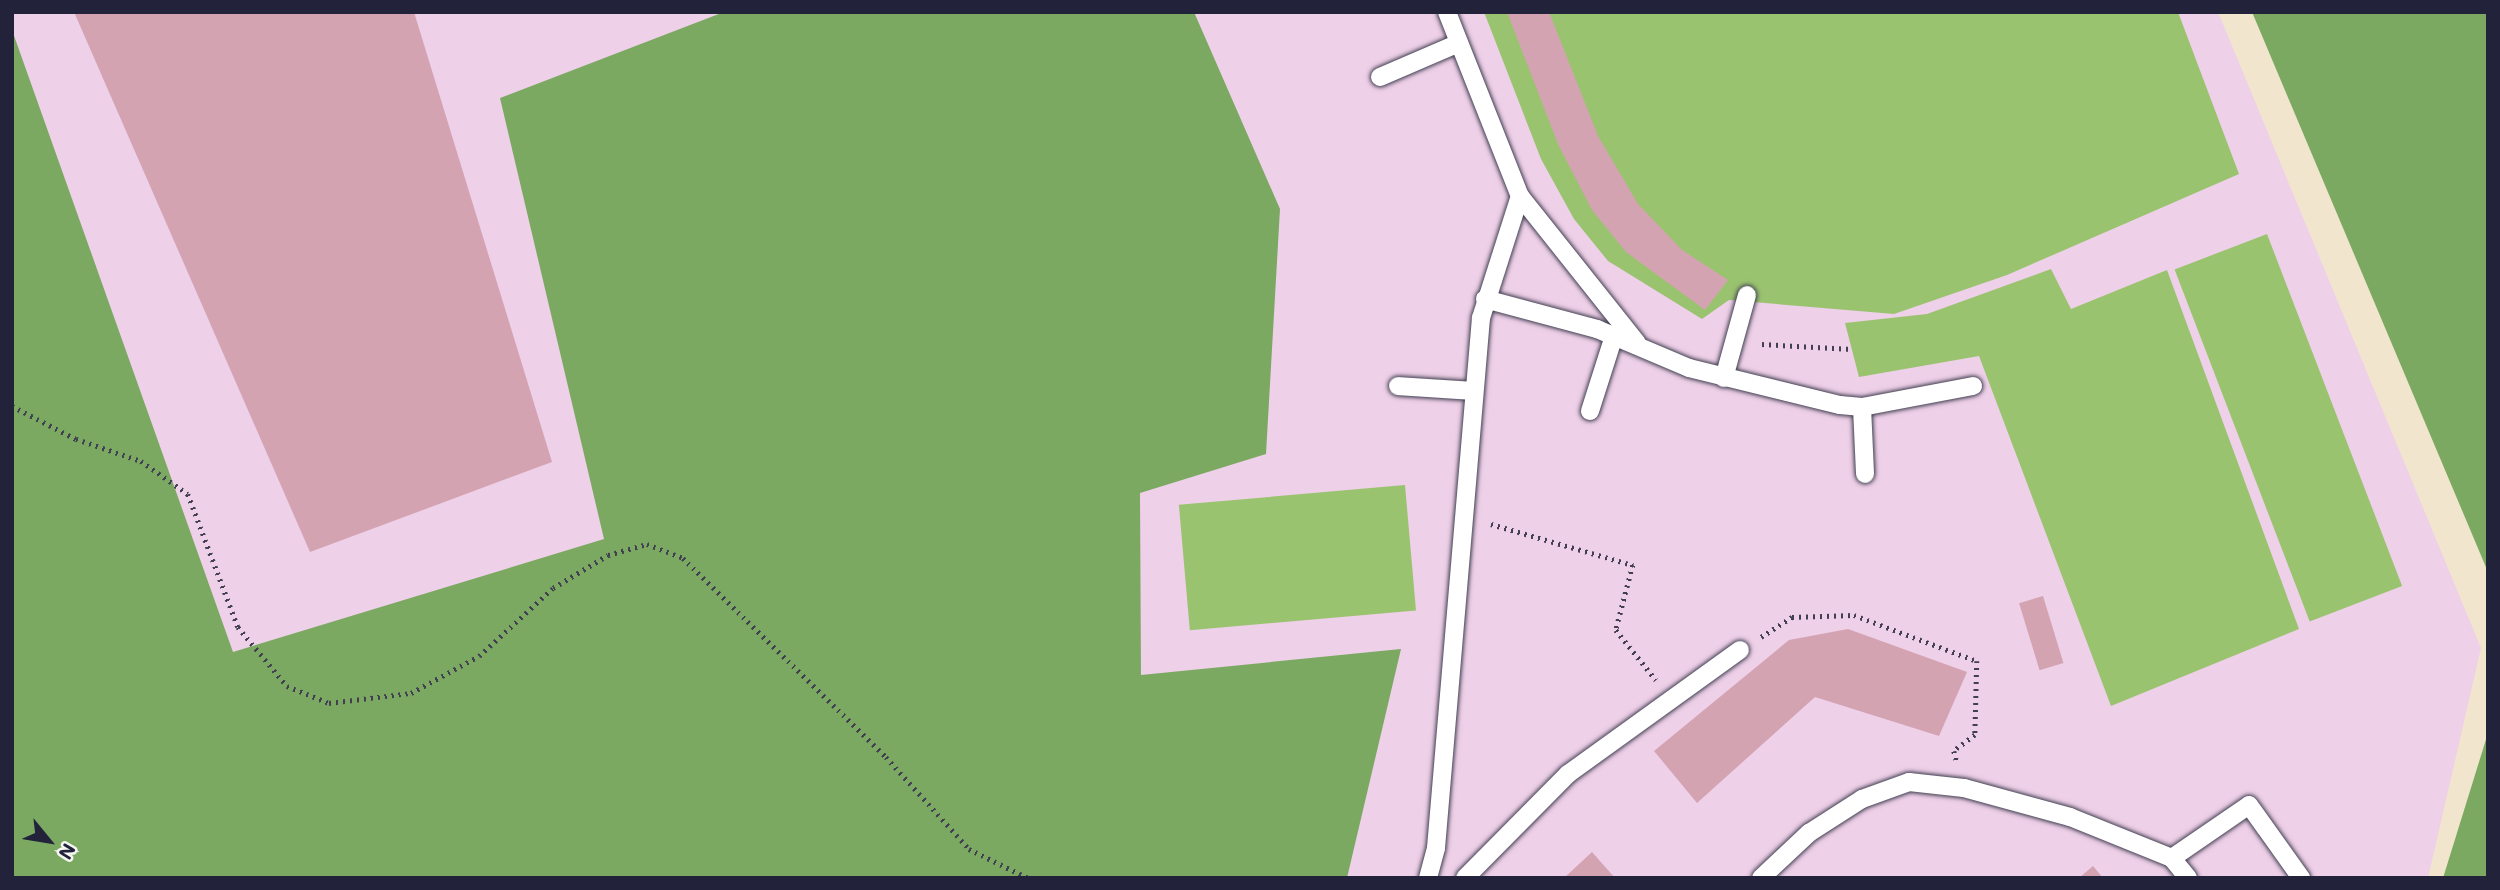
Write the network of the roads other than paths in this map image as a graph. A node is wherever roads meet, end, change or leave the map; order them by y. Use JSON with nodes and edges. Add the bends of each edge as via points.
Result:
{"nodes":[{"id":1,"x":1447,"y":12,"type":"edge"},
{"id":2,"x":1459,"y":43,"type":"junction"},
{"id":3,"x":1380,"y":76,"type":"dead end"},
{"id":4,"x":1520,"y":196,"type":"junction"},
{"id":5,"x":1747,"y":295,"type":"dead end"},
{"id":6,"x":1485,"y":299,"type":"junction"},
{"id":7,"x":1614,"y":335,"type":"junction"},
{"id":8,"x":1640,"y":346,"type":"junction"},
{"id":9,"x":1724,"y":378,"type":"junction"},
{"id":10,"x":1398,"y":386,"type":"dead end"},
{"id":11,"x":1973,"y":386,"type":"dead end"},
{"id":12,"x":1473,"y":391,"type":"junction"},
{"id":13,"x":1862,"y":407,"type":"junction"},
{"id":14,"x":1590,"y":411,"type":"dead end"},
{"id":15,"x":1865,"y":474,"type":"dead end"},
{"id":16,"x":1740,"y":650,"type":"road end"},
{"id":17,"x":2172,"y":858,"type":"junction"},
{"id":18,"x":1428,"y":878,"type":"edge"},
{"id":19,"x":1465,"y":878,"type":"edge"},
{"id":20,"x":1761,"y":878,"type":"edge"},
{"id":21,"x":2188,"y":878,"type":"edge"},
{"id":22,"x":2301,"y":878,"type":"edge"}],
"edges":[{"from":1,"to":2,"type":"lane"},
{"from":2,"to":3,"type":"lane"},
{"from":2,"to":4,"type":"lane"},
{"from":4,"to":6,"type":"lane"},
{"from":4,"to":8,"type":"lane"},
{"from":5,"to":9,"type":"lane"},
{"from":6,"to":7,"type":"lane"},
{"from":6,"to":12,"type":"lane"},
{"from":7,"to":8,"type":"lane"},
{"from":7,"to":14,"type":"lane"},
{"from":8,"to":9,"type":"lane"},
{"from":9,"to":13,"type":"lane"},
{"from":10,"to":12,"type":"lane"},
{"from":11,"to":13,"type":"lane"},
{"from":12,"to":18,"type":"lane","via":[[1444,771]]},
{"from":13,"to":15,"type":"lane"},
{"from":16,"to":19,"type":"lane","via":[[1568,775]]},
{"from":17,"to":20,"type":"lane","via":[[2070,817],[1964,788],[1909,782],[1863,799],[1809,833]]},
{"from":17,"to":21,"type":"lane"},
{"from":17,"to":22,"type":"lane","via":[[2249,805]]}]}
